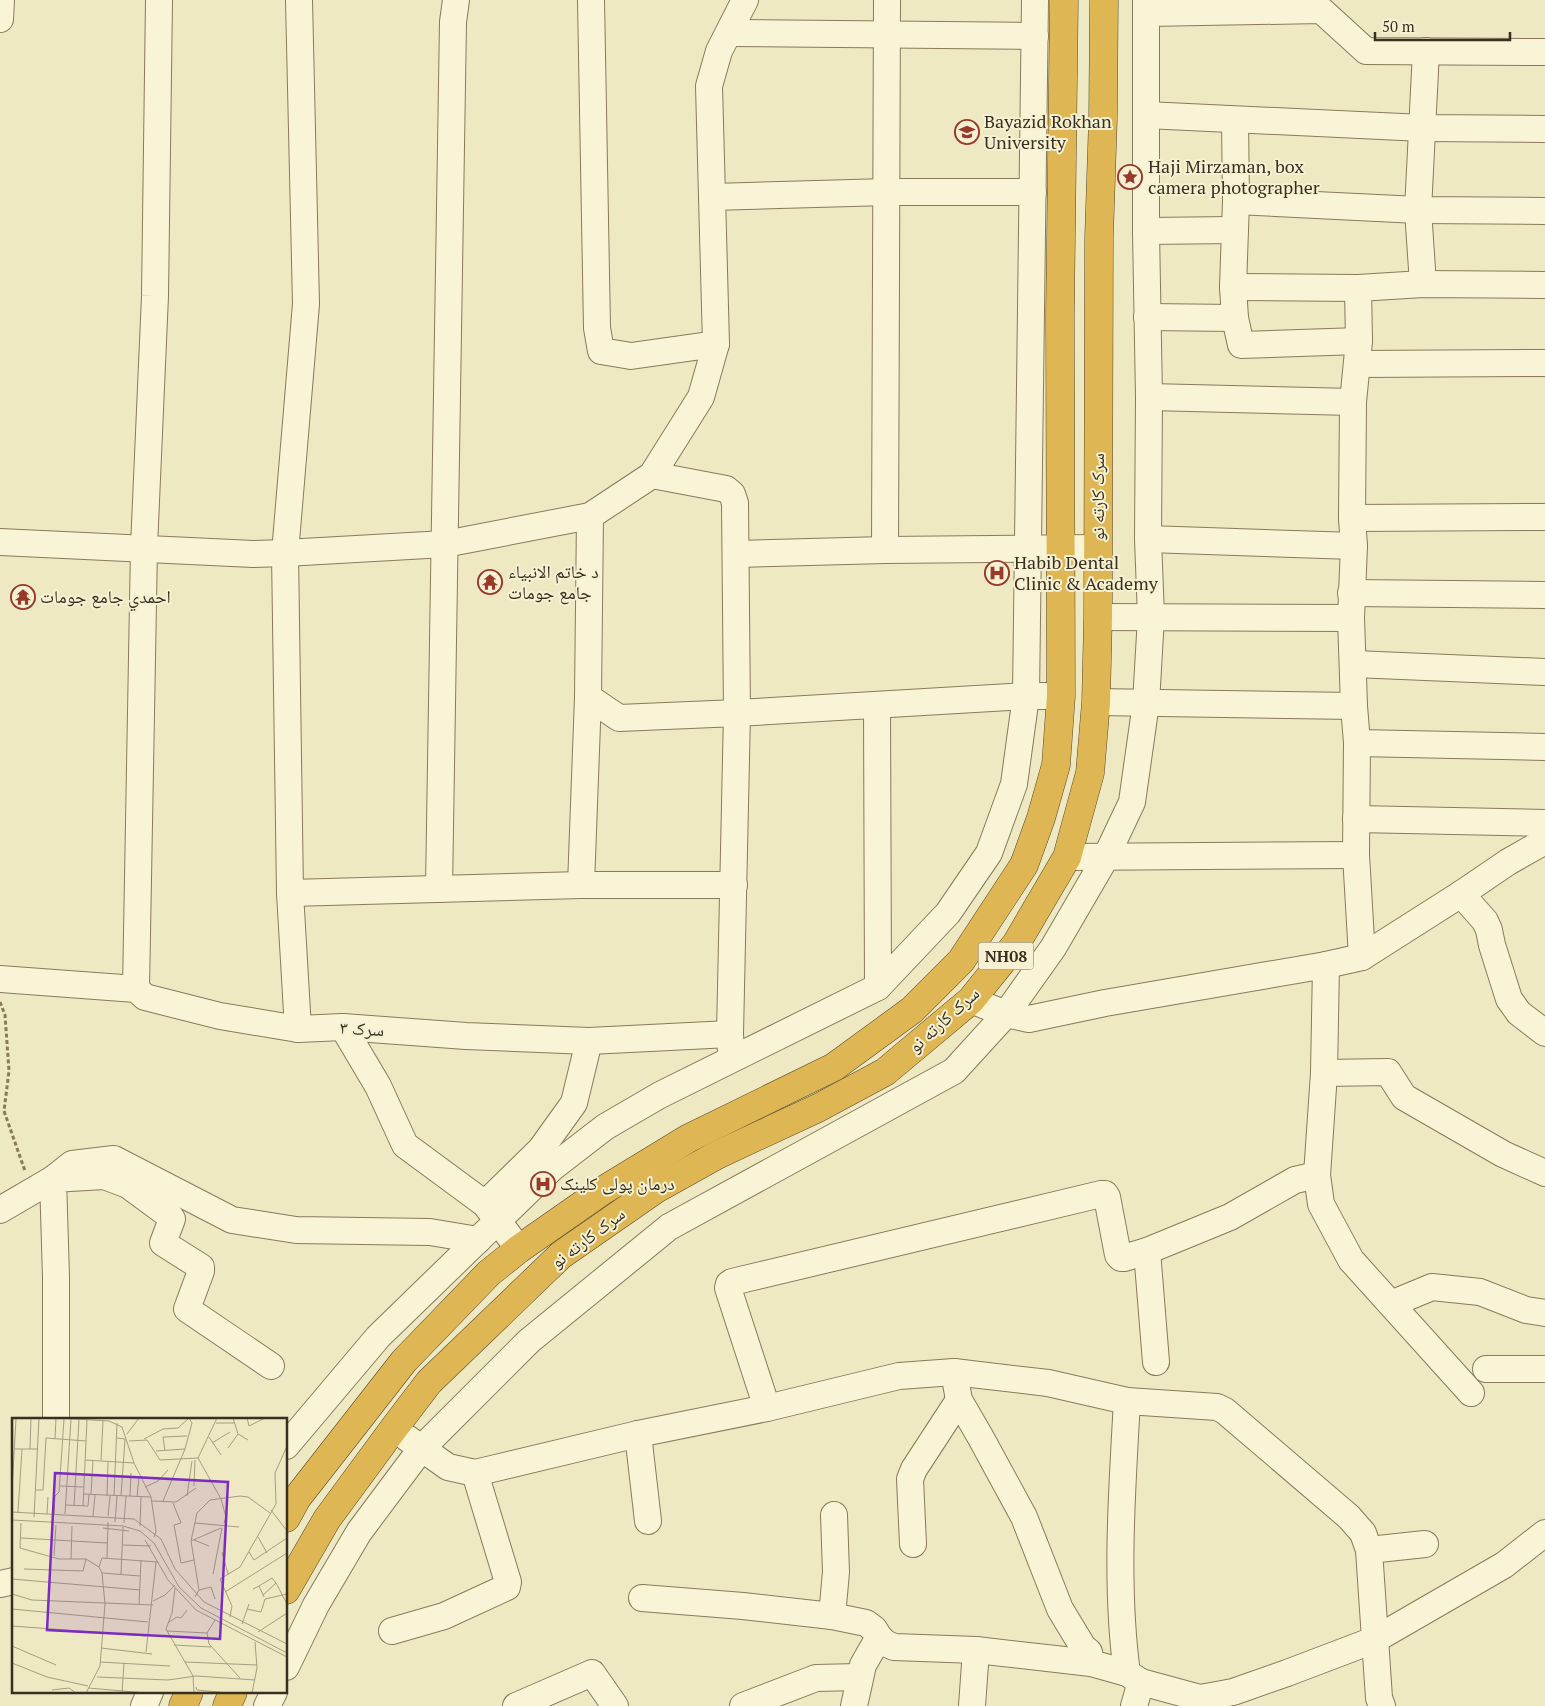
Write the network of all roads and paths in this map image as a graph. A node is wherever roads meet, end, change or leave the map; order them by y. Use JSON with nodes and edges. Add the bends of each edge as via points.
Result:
{"nodes":[{"id":1,"x":1,"y":0,"type":"edge"},
{"id":2,"x":159,"y":0,"type":"edge"},
{"id":3,"x":298,"y":0,"type":"edge"},
{"id":4,"x":456,"y":0,"type":"edge"},
{"id":5,"x":591,"y":0,"type":"edge"},
{"id":6,"x":745,"y":0,"type":"edge"},
{"id":7,"x":887,"y":0,"type":"edge"},
{"id":8,"x":1035,"y":0,"type":"edge"},
{"id":9,"x":1064,"y":0,"type":"edge"},
{"id":10,"x":1104,"y":0,"type":"edge"},
{"id":11,"x":1146,"y":7,"type":"edge"},
{"id":12,"x":0,"y":19,"type":"edge"},
{"id":13,"x":729,"y":33,"type":"junction"},
{"id":14,"x":886,"y":34,"type":"junction"},
{"id":15,"x":1035,"y":36,"type":"junction"},
{"id":16,"x":1426,"y":51,"type":"junction"},
{"id":17,"x":1545,"y":52,"type":"edge"},
{"id":18,"x":1146,"y":115,"type":"junction"},
{"id":19,"x":1235,"y":120,"type":"junction"},
{"id":20,"x":1423,"y":128,"type":"junction"},
{"id":21,"x":1545,"y":129,"type":"edge"},
{"id":22,"x":887,"y":192,"type":"junction"},
{"id":23,"x":1033,"y":192,"type":"junction"},
{"id":24,"x":713,"y":197,"type":"junction"},
{"id":25,"x":1236,"y":201,"type":"junction"},
{"id":26,"x":1418,"y":210,"type":"junction"},
{"id":27,"x":1545,"y":210,"type":"edge"},
{"id":28,"x":1235,"y":230,"type":"junction"},
{"id":29,"x":1146,"y":231,"type":"junction"},
{"id":30,"x":1423,"y":284,"type":"junction"},
{"id":31,"x":1545,"y":285,"type":"edge"},
{"id":32,"x":1233,"y":287,"type":"junction"},
{"id":33,"x":1358,"y":288,"type":"junction"},
{"id":34,"x":1147,"y":317,"type":"junction"},
{"id":35,"x":1235,"y":318,"type":"junction"},
{"id":36,"x":716,"y":344,"type":"junction"},
{"id":37,"x":1358,"y":352,"type":"junction"},
{"id":38,"x":1545,"y":363,"type":"edge"},
{"id":39,"x":1149,"y":397,"type":"junction"},
{"id":40,"x":1353,"y":402,"type":"junction"},
{"id":41,"x":652,"y":475,"type":"junction"},
{"id":42,"x":590,"y":516,"type":"junction"},
{"id":43,"x":1545,"y":517,"type":"edge"},
{"id":44,"x":1352,"y":518,"type":"junction"},
{"id":45,"x":1148,"y":539,"type":"junction"},
{"id":46,"x":0,"y":542,"type":"edge"},
{"id":47,"x":445,"y":544,"type":"junction"},
{"id":48,"x":1354,"y":546,"type":"junction"},
{"id":49,"x":144,"y":548,"type":"junction"},
{"id":50,"x":1028,"y":548,"type":"junction"},
{"id":51,"x":1061,"y":548,"type":"junction"},
{"id":52,"x":1098,"y":548,"type":"junction"},
{"id":53,"x":885,"y":550,"type":"junction"},
{"id":54,"x":285,"y":553,"type":"junction"},
{"id":55,"x":736,"y":554,"type":"junction"},
{"id":56,"x":1545,"y":595,"type":"edge"},
{"id":57,"x":1351,"y":605,"type":"junction"},
{"id":58,"x":1098,"y":617,"type":"junction"},
{"id":59,"x":1151,"y":617,"type":"junction"},
{"id":60,"x":1354,"y":664,"type":"junction"},
{"id":61,"x":1545,"y":672,"type":"edge"},
{"id":62,"x":1026,"y":696,"type":"junction"},
{"id":63,"x":1062,"y":696,"type":"junction"},
{"id":64,"x":588,"y":697,"type":"junction"},
{"id":65,"x":1096,"y":702,"type":"junction"},
{"id":66,"x":1146,"y":703,"type":"junction"},
{"id":67,"x":877,"y":705,"type":"junction"},
{"id":68,"x":1354,"y":706,"type":"junction"},
{"id":69,"x":737,"y":713,"type":"junction"},
{"id":70,"x":1357,"y":743,"type":"junction"},
{"id":71,"x":1545,"y":747,"type":"edge"},
{"id":72,"x":1356,"y":819,"type":"junction"},
{"id":73,"x":1545,"y":823,"type":"edge"},
{"id":74,"x":1545,"y":841,"type":"edge"},
{"id":75,"x":1356,"y":855,"type":"junction"},
{"id":76,"x":1067,"y":857,"type":"junction"},
{"id":77,"x":1106,"y":857,"type":"junction"},
{"id":78,"x":581,"y":885,"type":"junction"},
{"id":79,"x":734,"y":885,"type":"junction"},
{"id":80,"x":439,"y":889,"type":"junction"},
{"id":81,"x":290,"y":893,"type":"junction"},
{"id":82,"x":1461,"y":894,"type":"junction"},
{"id":83,"x":1362,"y":957,"type":"junction"},
{"id":84,"x":1326,"y":965,"type":"junction"},
{"id":85,"x":0,"y":979,"type":"edge"},
{"id":86,"x":878,"y":986,"type":"junction"},
{"id":87,"x":136,"y":989,"type":"junction"},
{"id":88,"x":971,"y":1000,"type":"junction"},
{"id":89,"x":0,"y":1002,"type":"edge"},
{"id":90,"x":1006,"y":1014,"type":"junction"},
{"id":91,"x":343,"y":1026,"type":"junction"},
{"id":92,"x":298,"y":1029,"type":"junction"},
{"id":93,"x":1545,"y":1033,"type":"edge"},
{"id":94,"x":589,"y":1042,"type":"junction"},
{"id":95,"x":731,"y":1046,"type":"junction"},
{"id":96,"x":1324,"y":1073,"type":"junction"},
{"id":97,"x":1545,"y":1174,"type":"edge"},
{"id":98,"x":1317,"y":1175,"type":"junction"},
{"id":99,"x":42,"y":1185,"type":"junction"},
{"id":100,"x":0,"y":1210,"type":"edge"},
{"id":101,"x":492,"y":1212,"type":"junction"},
{"id":102,"x":478,"y":1240,"type":"junction"},
{"id":103,"x":519,"y":1249,"type":"junction"},
{"id":104,"x":1147,"y":1251,"type":"junction"},
{"id":105,"x":1391,"y":1304,"type":"junction"},
{"id":106,"x":1545,"y":1313,"type":"edge"},
{"id":107,"x":404,"y":1361,"type":"junction"},
{"id":108,"x":1156,"y":1362,"type":"dead end"},
{"id":109,"x":271,"y":1366,"type":"dead end"},
{"id":110,"x":1486,"y":1369,"type":"dead end"},
{"id":111,"x":1545,"y":1369,"type":"edge"},
{"id":112,"x":954,"y":1372,"type":"junction"},
{"id":113,"x":429,"y":1382,"type":"junction"},
{"id":114,"x":1471,"y":1393,"type":"dead end"},
{"id":115,"x":959,"y":1400,"type":"junction"},
{"id":116,"x":1127,"y":1401,"type":"junction"},
{"id":117,"x":768,"y":1408,"type":"junction"},
{"id":118,"x":56,"y":1418,"type":"edge"},
{"id":119,"x":394,"y":1428,"type":"junction"},
{"id":120,"x":638,"y":1434,"type":"junction"},
{"id":121,"x":288,"y":1444,"type":"edge"},
{"id":122,"x":421,"y":1448,"type":"junction"},
{"id":123,"x":475,"y":1473,"type":"junction"},
{"id":124,"x":292,"y":1508,"type":"edge"},
{"id":125,"x":834,"y":1515,"type":"dead end"},
{"id":126,"x":327,"y":1519,"type":"junction"},
{"id":127,"x":648,"y":1521,"type":"dead end"},
{"id":128,"x":1545,"y":1533,"type":"edge"},
{"id":129,"x":913,"y":1544,"type":"dead end"},
{"id":130,"x":1425,"y":1544,"type":"dead end"},
{"id":131,"x":1369,"y":1550,"type":"junction"},
{"id":132,"x":288,"y":1587,"type":"edge"},
{"id":133,"x":642,"y":1598,"type":"dead end"},
{"id":134,"x":832,"y":1616,"type":"junction"},
{"id":135,"x":392,"y":1631,"type":"dead end"},
{"id":136,"x":878,"y":1638,"type":"junction"},
{"id":137,"x":1374,"y":1640,"type":"junction"},
{"id":138,"x":976,"y":1650,"type":"junction"},
{"id":139,"x":288,"y":1663,"type":"edge"},
{"id":140,"x":1091,"y":1663,"type":"junction"},
{"id":141,"x":859,"y":1676,"type":"junction"},
{"id":142,"x":1134,"y":1687,"type":"edge"},
{"id":143,"x":149,"y":1694,"type":"edge"},
{"id":144,"x":188,"y":1694,"type":"edge"},
{"id":145,"x":232,"y":1694,"type":"edge"},
{"id":146,"x":273,"y":1694,"type":"edge"},
{"id":147,"x":144,"y":1706,"type":"edge"},
{"id":148,"x":183,"y":1706,"type":"edge"},
{"id":149,"x":227,"y":1706,"type":"edge"},
{"id":150,"x":267,"y":1706,"type":"edge"},
{"id":151,"x":516,"y":1706,"type":"edge"},
{"id":152,"x":615,"y":1706,"type":"edge"},
{"id":153,"x":743,"y":1706,"type":"edge"},
{"id":154,"x":854,"y":1706,"type":"edge"},
{"id":155,"x":972,"y":1706,"type":"edge"},
{"id":156,"x":1382,"y":1706,"type":"edge"}],
"edges":[{"from":1,"to":12,"type":"street"},
{"from":2,"to":49,"type":"street","via":[[155,296]]},
{"from":3,"to":54,"type":"street","via":[[306,304]]},
{"from":4,"to":47,"type":"street","via":[[453,22]]},
{"from":5,"to":36,"type":"street","via":[[596,328],[601,351],[631,356]]},
{"from":6,"to":13,"type":"street"},
{"from":7,"to":14,"type":"street"},
{"from":8,"to":15,"type":"street"},
{"from":9,"to":51,"type":"highway","name":"سرک کارته نو","number":"NH08"},
{"from":10,"to":52,"type":"highway","name":"سرک کارته نو","number":"NH08"},
{"from":11,"to":16,"type":"street","via":[[1321,10],[1366,51]]},
{"from":11,"to":18,"type":"street"},
{"from":13,"to":14,"type":"street"},
{"from":13,"to":24,"type":"street","via":[[709,86]]},
{"from":14,"to":15,"type":"street"},
{"from":14,"to":22,"type":"street"},
{"from":15,"to":23,"type":"street"},
{"from":16,"to":17,"type":"street"},
{"from":16,"to":20,"type":"street"},
{"from":18,"to":19,"type":"street"},
{"from":18,"to":29,"type":"street"},
{"from":19,"to":20,"type":"street"},
{"from":19,"to":25,"type":"street"},
{"from":20,"to":21,"type":"street"},
{"from":20,"to":26,"type":"street"},
{"from":22,"to":23,"type":"street"},
{"from":22,"to":24,"type":"street"},
{"from":22,"to":53,"type":"street"},
{"from":23,"to":50,"type":"street"},
{"from":24,"to":36,"type":"street"},
{"from":25,"to":26,"type":"street"},
{"from":25,"to":28,"type":"street"},
{"from":26,"to":27,"type":"street"},
{"from":26,"to":30,"type":"street"},
{"from":28,"to":29,"type":"street"},
{"from":28,"to":32,"type":"street"},
{"from":29,"to":34,"type":"street"},
{"from":30,"to":31,"type":"street"},
{"from":30,"to":33,"type":"street"},
{"from":32,"to":33,"type":"street"},
{"from":32,"to":35,"type":"street"},
{"from":33,"to":37,"type":"street"},
{"from":34,"to":35,"type":"street"},
{"from":34,"to":39,"type":"street"},
{"from":35,"to":37,"type":"street","via":[[1241,345]]},
{"from":36,"to":41,"type":"street","via":[[701,397]]},
{"from":37,"to":38,"type":"street"},
{"from":37,"to":40,"type":"street"},
{"from":39,"to":40,"type":"street"},
{"from":39,"to":45,"type":"street"},
{"from":40,"to":44,"type":"street"},
{"from":41,"to":42,"type":"street"},
{"from":41,"to":55,"type":"street","via":[[726,489],[732,494]]},
{"from":42,"to":47,"type":"street"},
{"from":42,"to":64,"type":"street"},
{"from":43,"to":44,"type":"street"},
{"from":44,"to":48,"type":"street"},
{"from":45,"to":48,"type":"street"},
{"from":45,"to":59,"type":"street"},
{"from":46,"to":49,"type":"street"},
{"from":47,"to":54,"type":"street"},
{"from":47,"to":80,"type":"street"},
{"from":48,"to":57,"type":"street"},
{"from":49,"to":54,"type":"street"},
{"from":49,"to":87,"type":"street"},
{"from":50,"to":51,"type":"street"},
{"from":50,"to":53,"type":"street"},
{"from":50,"to":62,"type":"street"},
{"from":51,"to":52,"type":"street"},
{"from":51,"to":63,"type":"highway","name":"سرک کارته نو","number":"NH08"},
{"from":52,"to":58,"type":"highway","name":"سرک کارته نو","number":"NH08"},
{"from":53,"to":55,"type":"street"},
{"from":54,"to":81,"type":"street"},
{"from":55,"to":69,"type":"street"},
{"from":56,"to":57,"type":"street"},
{"from":57,"to":59,"type":"street"},
{"from":57,"to":60,"type":"street"},
{"from":58,"to":59,"type":"street"},
{"from":58,"to":65,"type":"highway","name":"سرک کارته نو","number":"NH08"},
{"from":59,"to":66,"type":"street"},
{"from":60,"to":61,"type":"street"},
{"from":60,"to":68,"type":"street"},
{"from":62,"to":63,"type":"street"},
{"from":62,"to":67,"type":"street"},
{"from":62,"to":86,"type":"street","via":[[1014,784],[989,853],[948,913]]},
{"from":63,"to":103,"type":"highway","name":"سرک کارته نو","number":"NH08","via":[[1056,765],[1042,818],[1024,865],[961,961],[912,1010],[834,1067],[689,1138],[602,1191]]},
{"from":64,"to":69,"type":"street","via":[[619,718]]},
{"from":64,"to":78,"type":"street"},
{"from":65,"to":66,"type":"street"},
{"from":65,"to":76,"type":"highway","name":"سرک کارته نو","number":"NH08","via":[[1090,773]]},
{"from":66,"to":68,"type":"street"},
{"from":66,"to":77,"type":"street","via":[[1132,802]]},
{"from":67,"to":69,"type":"street"},
{"from":67,"to":86,"type":"street"},
{"from":68,"to":70,"type":"street"},
{"from":69,"to":79,"type":"street"},
{"from":70,"to":71,"type":"street"},
{"from":70,"to":72,"type":"street"},
{"from":72,"to":73,"type":"street"},
{"from":72,"to":75,"type":"street"},
{"from":74,"to":82,"type":"street"},
{"from":75,"to":77,"type":"street"},
{"from":75,"to":83,"type":"street"},
{"from":76,"to":77,"type":"street"},
{"from":76,"to":88,"type":"highway","name":"سرک کارته نو","number":"NH08","via":[[1016,944]]},
{"from":77,"to":90,"type":"street","via":[[1052,948]]},
{"from":78,"to":79,"type":"street"},
{"from":78,"to":80,"type":"street"},
{"from":79,"to":95,"type":"street"},
{"from":80,"to":81,"type":"street"},
{"from":81,"to":92,"type":"street"},
{"from":82,"to":83,"type":"street"},
{"from":82,"to":93,"type":"street","via":[[1485,921],[1509,999],[1519,1013]]},
{"from":83,"to":84,"type":"street"},
{"from":84,"to":90,"type":"street","via":[[1029,1019]]},
{"from":84,"to":96,"type":"street"},
{"from":85,"to":87,"type":"street","name":"سرک ۳"},
{"from":86,"to":95,"type":"street"},
{"from":87,"to":92,"type":"street","name":"سرک ۳","via":[[145,997],[220,1016]]},
{"from":88,"to":90,"type":"street"},
{"from":88,"to":113,"type":"highway","name":"سرک کارته نو","number":"NH08","via":[[885,1072],[818,1108],[717,1155],[656,1189],[561,1255]]},
{"from":89,"to":99,"type":"path","via":[[5,1015],[9,1071],[4,1111]]},
{"from":90,"to":122,"type":"street","via":[[954,1071],[669,1227],[529,1342]]},
{"from":91,"to":92,"type":"street","name":"سرک ۳"},
{"from":91,"to":94,"type":"street","name":"سرک ۳"},
{"from":91,"to":101,"type":"street","via":[[378,1086],[405,1146]]},
{"from":94,"to":95,"type":"street","name":"سرک ۳"},
{"from":94,"to":101,"type":"street","via":[[574,1103]]},
{"from":95,"to":101,"type":"street","via":[[660,1095],[605,1127]]},
{"from":96,"to":97,"type":"street","via":[[1388,1072],[1404,1097],[1503,1154]]},
{"from":96,"to":98,"type":"street"},
{"from":98,"to":104,"type":"street","via":[[1296,1180],[1230,1217]]},
{"from":98,"to":105,"type":"street","via":[[1321,1204],[1351,1260]]},
{"from":99,"to":100,"type":"street"},
{"from":99,"to":102,"type":"street","via":[[72,1164],[114,1159],[232,1220],[296,1230],[430,1232]]},
{"from":99,"to":109,"type":"street","via":[[104,1176],[128,1185],[170,1216],[172,1219],[163,1243],[201,1267],[187,1309]]},
{"from":99,"to":118,"type":"street","via":[[56,1277]]},
{"from":101,"to":102,"type":"street"},
{"from":101,"to":103,"type":"street"},
{"from":102,"to":121,"type":"street","via":[[378,1337]]},
{"from":103,"to":107,"type":"highway","name":"سرک کارته نو","number":"NH08","via":[[489,1272]]},
{"from":104,"to":108,"type":"street"},
{"from":104,"to":117,"type":"street","via":[[1124,1258],[1118,1255],[1107,1197],[1101,1194],[732,1282],[728,1288]]},
{"from":105,"to":106,"type":"street","via":[[1432,1287],[1480,1292],[1526,1310]]},
{"from":105,"to":114,"type":"street"},
{"from":107,"to":113,"type":"highway"},
{"from":107,"to":124,"type":"highway","name":"سرک کارته نو","number":"NH08"},
{"from":110,"to":111,"type":"street"},
{"from":112,"to":115,"type":"street"},
{"from":112,"to":116,"type":"street","via":[[1048,1383]]},
{"from":112,"to":117,"type":"street","via":[[899,1376]]},
{"from":113,"to":119,"type":"highway","name":"سرک کارته نو","number":"NH08"},
{"from":115,"to":129,"type":"street","via":[[910,1479]]},
{"from":115,"to":140,"type":"street","via":[[1024,1517],[1060,1609],[1089,1652]]},
{"from":116,"to":131,"type":"street","via":[[1217,1407],[1225,1411],[1349,1517],[1363,1533]]},
{"from":116,"to":142,"type":"street","via":[[1121,1569]]},
{"from":117,"to":120,"type":"street"},
{"from":119,"to":122,"type":"street"},
{"from":119,"to":126,"type":"highway","name":"سرک کارته نو","number":"NH08"},
{"from":120,"to":123,"type":"street"},
{"from":120,"to":127,"type":"street"},
{"from":122,"to":123,"type":"street","via":[[448,1467]]},
{"from":122,"to":139,"type":"street","via":[[360,1532],[316,1605]]},
{"from":123,"to":135,"type":"street","via":[[507,1587],[444,1616]]},
{"from":124,"to":126,"type":"highway"},
{"from":125,"to":134,"type":"street","via":[[836,1572]]},
{"from":126,"to":132,"type":"highway","name":"سرک کارته نو","number":"NH08"},
{"from":128,"to":137,"type":"street","via":[[1504,1566]]},
{"from":130,"to":131,"type":"street"},
{"from":131,"to":137,"type":"street"},
{"from":133,"to":134,"type":"street"},
{"from":134,"to":136,"type":"street","via":[[866,1623]]},
{"from":136,"to":138,"type":"street","via":[[894,1647]]},
{"from":136,"to":141,"type":"street"},
{"from":137,"to":142,"type":"street","via":[[1233,1692],[1200,1698]]},
{"from":137,"to":156,"type":"street"},
{"from":138,"to":140,"type":"street"},
{"from":138,"to":155,"type":"street"},
{"from":140,"to":142,"type":"street"},
{"from":141,"to":153,"type":"street","via":[[816,1678]]},
{"from":141,"to":154,"type":"street"},
{"from":143,"to":147,"type":"street"},
{"from":144,"to":148,"type":"highway"},
{"from":145,"to":149,"type":"highway"},
{"from":146,"to":150,"type":"street"},
{"from":151,"to":152,"type":"street","via":[[592,1673]]}]}
